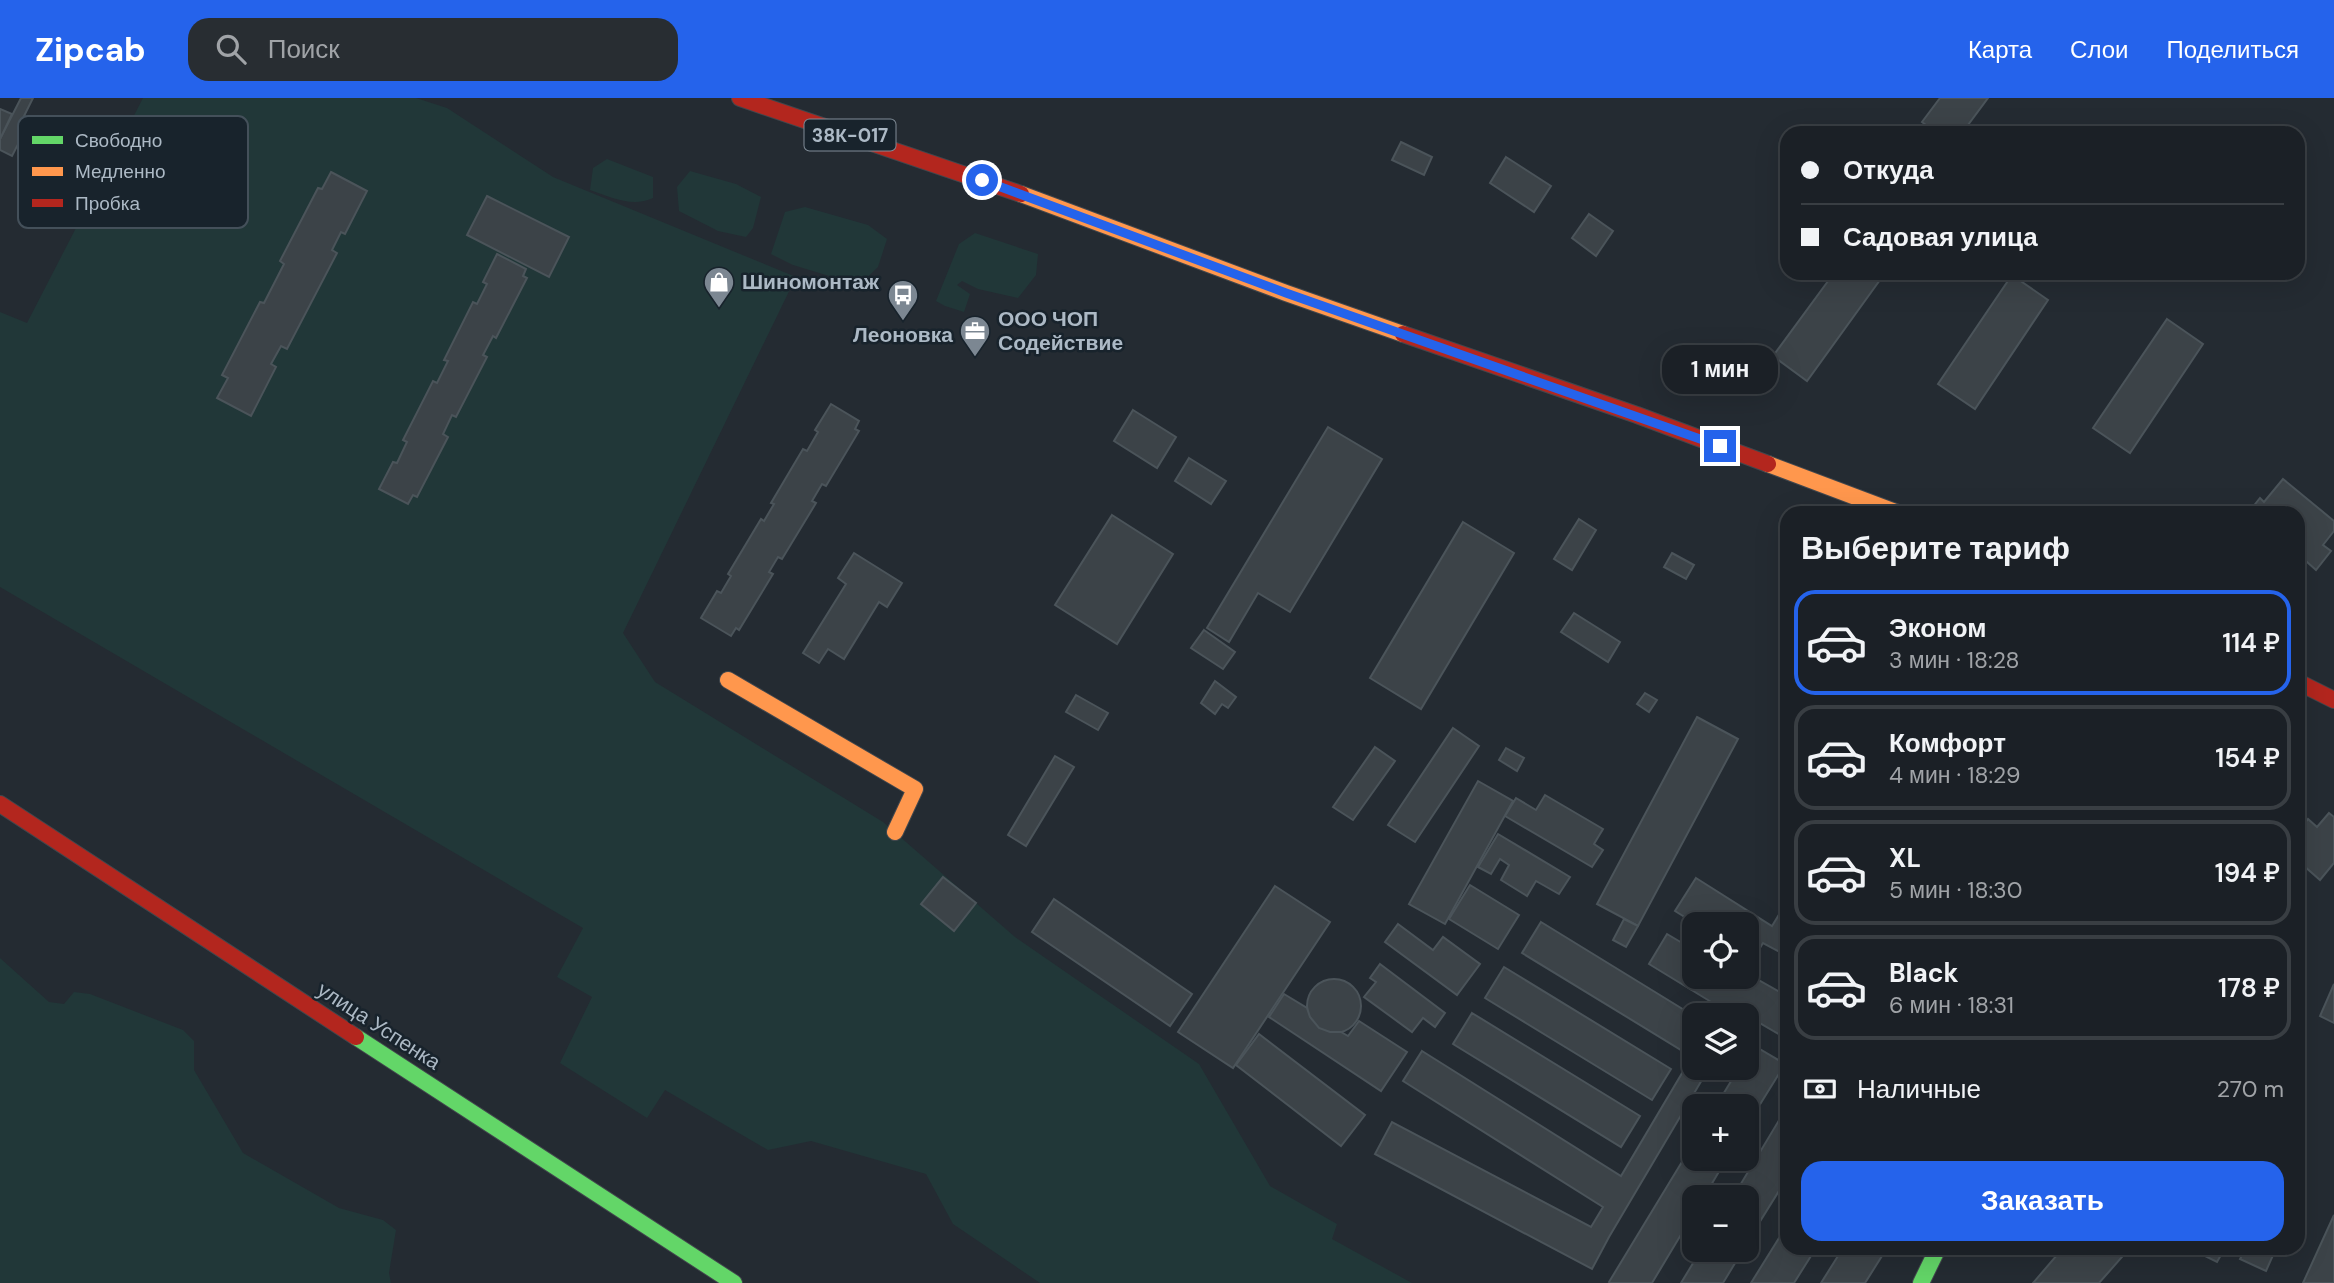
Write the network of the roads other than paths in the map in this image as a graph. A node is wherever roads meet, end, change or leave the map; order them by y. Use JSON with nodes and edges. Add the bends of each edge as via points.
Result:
{"nodes":[{"id":1,"x":740,"y":98,"type":"edge"},
{"id":2,"x":1879,"y":506,"type":"edge"},
{"id":3,"x":728,"y":680,"type":"dead end"},
{"id":4,"x":2305,"y":686,"type":"edge"},
{"id":5,"x":2334,"y":700,"type":"edge"},
{"id":6,"x":0,"y":804,"type":"edge"},
{"id":7,"x":895,"y":832,"type":"dead end"},
{"id":8,"x":1934,"y":1255,"type":"edge"},
{"id":9,"x":734,"y":1283,"type":"edge"},
{"id":10,"x":1921,"y":1283,"type":"edge"}],
"edges":[{"from":1,"to":2,"type":"main road","number":"38К-017","via":[[1637,415]]},
{"from":3,"to":7,"type":"main road","via":[[915,789]]},
{"from":4,"to":5,"type":"main road"},
{"from":6,"to":9,"type":"main road","name":"улица Успенка"},
{"from":8,"to":10,"type":"main road"}]}
